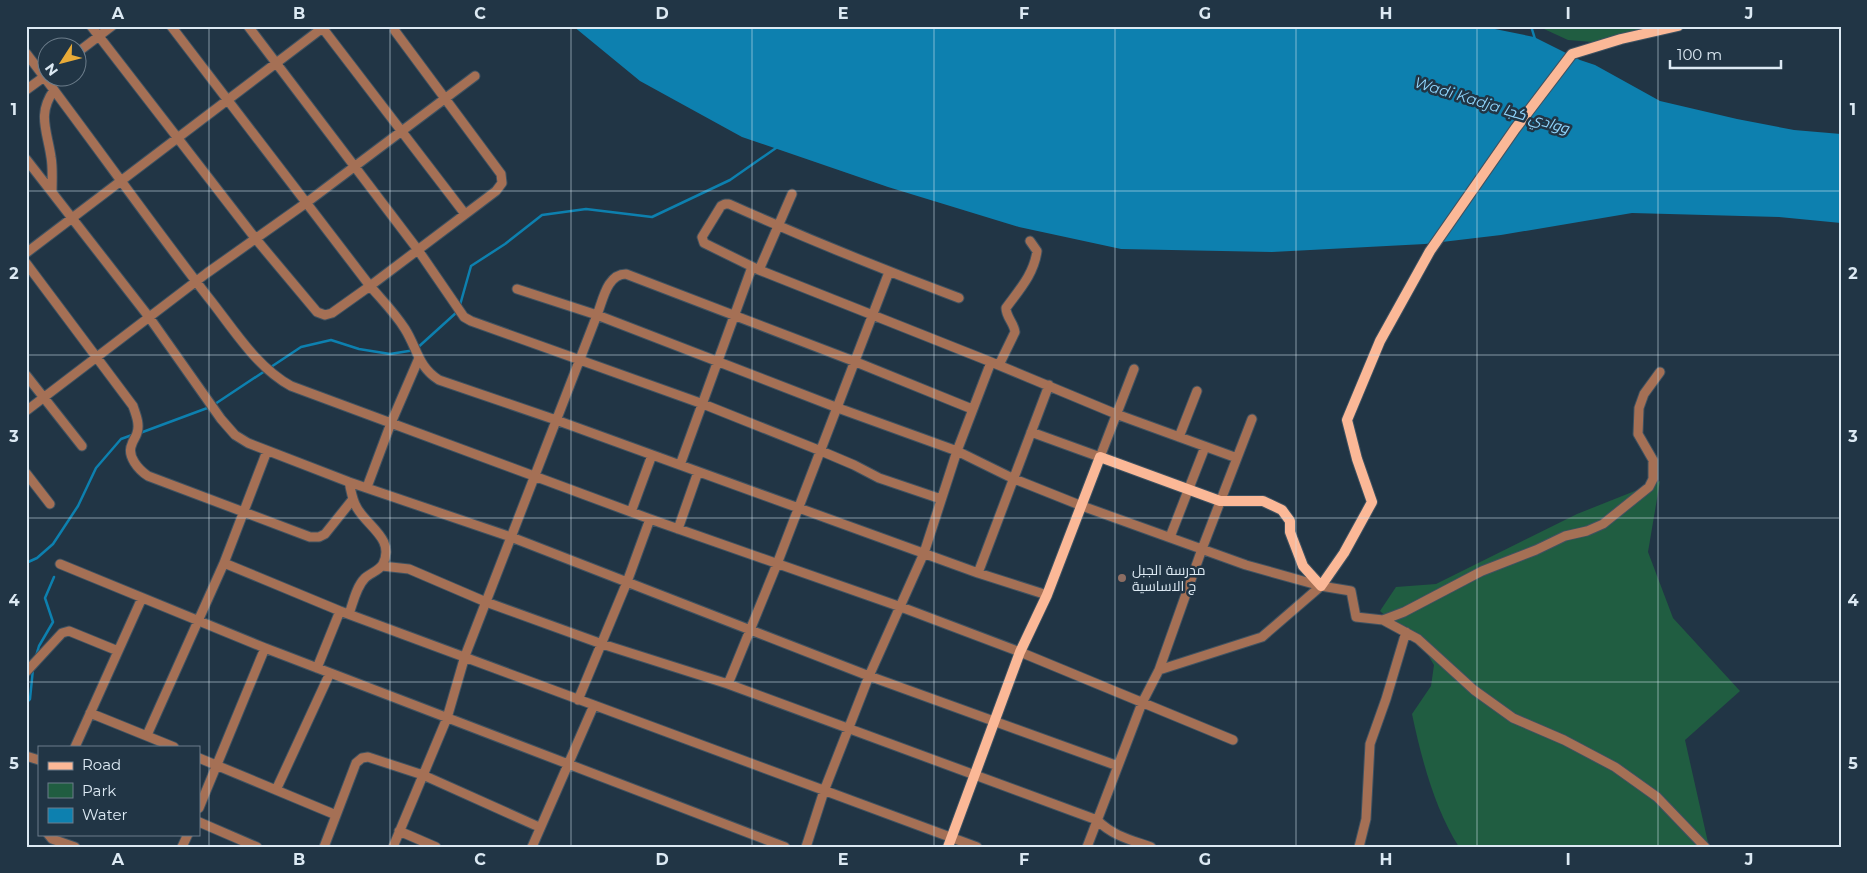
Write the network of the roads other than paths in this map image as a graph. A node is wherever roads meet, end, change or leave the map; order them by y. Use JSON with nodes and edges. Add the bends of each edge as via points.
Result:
{"nodes":[{"id":1,"x":91,"y":26,"type":"edge"},
{"id":2,"x":112,"y":26,"type":"edge"},
{"id":3,"x":172,"y":26,"type":"edge"},
{"id":4,"x":248,"y":26,"type":"edge"},
{"id":5,"x":1678,"y":26,"type":"edge"},
{"id":6,"x":323,"y":27,"type":"edge"},
{"id":7,"x":395,"y":31,"type":"dead end"},
{"id":8,"x":98,"y":36,"type":"junction"},
{"id":9,"x":88,"y":44,"type":"edge"},
{"id":10,"x":26,"y":53,"type":"edge"},
{"id":11,"x":276,"y":64,"type":"junction"},
{"id":12,"x":38,"y":67,"type":"edge"},
{"id":13,"x":475,"y":76,"type":"dead end"},
{"id":14,"x":38,"y":82,"type":"edge"},
{"id":15,"x":26,"y":90,"type":"edge"},
{"id":16,"x":54,"y":90,"type":"joint"},
{"id":17,"x":444,"y":98,"type":"junction"},
{"id":18,"x":228,"y":100,"type":"junction"},
{"id":19,"x":400,"y":131,"type":"junction"},
{"id":20,"x":177,"y":138,"type":"junction"},
{"id":21,"x":26,"y":159,"type":"edge"},
{"id":22,"x":353,"y":167,"type":"junction"},
{"id":23,"x":120,"y":181,"type":"junction"},
{"id":24,"x":52,"y":192,"type":"junction"},
{"id":25,"x":792,"y":194,"type":"dead end"},
{"id":26,"x":306,"y":203,"type":"junction"},
{"id":27,"x":465,"y":214,"type":"junction"},
{"id":28,"x":72,"y":217,"type":"junction"},
{"id":29,"x":778,"y":226,"type":"junction"},
{"id":30,"x":255,"y":238,"type":"junction"},
{"id":31,"x":1030,"y":241,"type":"dead end"},
{"id":32,"x":418,"y":250,"type":"junction"},
{"id":33,"x":26,"y":253,"type":"edge"},
{"id":34,"x":26,"y":263,"type":"edge"},
{"id":35,"x":756,"y":269,"type":"junction"},
{"id":36,"x":889,"y":272,"type":"junction"},
{"id":37,"x":196,"y":281,"type":"junction"},
{"id":38,"x":370,"y":286,"type":"junction"},
{"id":39,"x":517,"y":288,"type":"dead end"},
{"id":40,"x":959,"y":298,"type":"dead end"},
{"id":41,"x":597,"y":315,"type":"junction"},
{"id":42,"x":735,"y":316,"type":"junction"},
{"id":43,"x":873,"y":316,"type":"junction"},
{"id":44,"x":149,"y":317,"type":"junction"},
{"id":45,"x":97,"y":357,"type":"junction"},
{"id":46,"x":419,"y":358,"type":"junction"},
{"id":47,"x":579,"y":361,"type":"junction"},
{"id":48,"x":719,"y":361,"type":"junction"},
{"id":49,"x":856,"y":362,"type":"junction"},
{"id":50,"x":995,"y":363,"type":"junction"},
{"id":51,"x":1134,"y":369,"type":"dead end"},
{"id":52,"x":1660,"y":372,"type":"dead end"},
{"id":53,"x":26,"y":375,"type":"edge"},
{"id":54,"x":1049,"y":386,"type":"junction"},
{"id":55,"x":1197,"y":391,"type":"dead end"},
{"id":56,"x":44,"y":398,"type":"junction"},
{"id":57,"x":703,"y":404,"type":"junction"},
{"id":58,"x":838,"y":408,"type":"junction"},
{"id":59,"x":972,"y":410,"type":"junction"},
{"id":60,"x":26,"y":411,"type":"edge"},
{"id":61,"x":1116,"y":414,"type":"junction"},
{"id":62,"x":1252,"y":419,"type":"dead end"},
{"id":63,"x":556,"y":420,"type":"junction"},
{"id":64,"x":391,"y":423,"type":"junction"},
{"id":65,"x":1031,"y":432,"type":"junction"},
{"id":66,"x":1179,"y":437,"type":"junction"},
{"id":67,"x":82,"y":446,"type":"dead end"},
{"id":68,"x":1205,"y":447,"type":"junction"},
{"id":69,"x":268,"y":451,"type":"junction"},
{"id":70,"x":821,"y":451,"type":"junction"},
{"id":71,"x":957,"y":451,"type":"junction"},
{"id":72,"x":652,"y":455,"type":"junction"},
{"id":73,"x":1100,"y":458,"type":"junction"},
{"id":74,"x":1237,"y":458,"type":"junction"},
{"id":75,"x":680,"y":465,"type":"junction"},
{"id":76,"x":698,"y":472,"type":"junction"},
{"id":77,"x":26,"y":473,"type":"edge"},
{"id":78,"x":535,"y":476,"type":"junction"},
{"id":79,"x":1012,"y":478,"type":"junction"},
{"id":80,"x":349,"y":482,"type":"junction"},
{"id":81,"x":366,"y":488,"type":"junction"},
{"id":82,"x":1188,"y":489,"type":"junction"},
{"id":83,"x":353,"y":499,"type":"junction"},
{"id":84,"x":940,"y":499,"type":"junction"},
{"id":85,"x":1220,"y":501,"type":"junction"},
{"id":86,"x":50,"y":504,"type":"dead end"},
{"id":87,"x":1082,"y":506,"type":"junction"},
{"id":88,"x":798,"y":508,"type":"junction"},
{"id":89,"x":244,"y":511,"type":"junction"},
{"id":90,"x":631,"y":512,"type":"junction"},
{"id":91,"x":650,"y":519,"type":"junction"},
{"id":92,"x":678,"y":529,"type":"junction"},
{"id":93,"x":511,"y":537,"type":"junction"},
{"id":94,"x":1170,"y":537,"type":"junction"},
{"id":95,"x":1202,"y":549,"type":"junction"},
{"id":96,"x":924,"y":553,"type":"junction"},
{"id":97,"x":224,"y":563,"type":"junction"},
{"id":98,"x":60,"y":564,"type":"dead end"},
{"id":99,"x":777,"y":564,"type":"junction"},
{"id":100,"x":382,"y":566,"type":"junction"},
{"id":101,"x":978,"y":573,"type":"junction"},
{"id":102,"x":627,"y":582,"type":"junction"},
{"id":103,"x":1321,"y":586,"type":"junction"},
{"id":104,"x":1047,"y":595,"type":"junction"},
{"id":105,"x":142,"y":598,"type":"junction"},
{"id":106,"x":486,"y":602,"type":"junction"},
{"id":107,"x":901,"y":608,"type":"junction"},
{"id":108,"x":345,"y":613,"type":"junction"},
{"id":109,"x":1383,"y":620,"type":"junction"},
{"id":110,"x":198,"y":621,"type":"junction"},
{"id":111,"x":752,"y":630,"type":"junction"},
{"id":112,"x":1406,"y":632,"type":"junction"},
{"id":113,"x":602,"y":644,"type":"junction"},
{"id":114,"x":265,"y":648,"type":"junction"},
{"id":115,"x":118,"y":651,"type":"junction"},
{"id":116,"x":1020,"y":652,"type":"junction"},
{"id":117,"x":465,"y":656,"type":"junction"},
{"id":118,"x":317,"y":668,"type":"junction"},
{"id":119,"x":1159,"y":670,"type":"junction"},
{"id":120,"x":26,"y":672,"type":"edge"},
{"id":121,"x":330,"y":673,"type":"junction"},
{"id":122,"x":869,"y":676,"type":"junction"},
{"id":123,"x":728,"y":684,"type":"junction"},
{"id":124,"x":578,"y":700,"type":"junction"},
{"id":125,"x":1142,"y":703,"type":"junction"},
{"id":126,"x":594,"y":706,"type":"junction"},
{"id":127,"x":90,"y":713,"type":"junction"},
{"id":128,"x":447,"y":718,"type":"junction"},
{"id":129,"x":995,"y":721,"type":"junction"},
{"id":130,"x":850,"y":728,"type":"junction"},
{"id":131,"x":147,"y":735,"type":"junction"},
{"id":132,"x":1233,"y":740,"type":"dead end"},
{"id":133,"x":75,"y":746,"type":"edge"},
{"id":134,"x":172,"y":746,"type":"edge"},
{"id":135,"x":26,"y":756,"type":"edge"},
{"id":136,"x":200,"y":758,"type":"edge"},
{"id":137,"x":38,"y":760,"type":"edge"},
{"id":138,"x":567,"y":764,"type":"junction"},
{"id":139,"x":216,"y":766,"type":"junction"},
{"id":140,"x":1118,"y":766,"type":"junction"},
{"id":141,"x":976,"y":774,"type":"junction"},
{"id":142,"x":423,"y":775,"type":"junction"},
{"id":143,"x":276,"y":790,"type":"junction"},
{"id":144,"x":824,"y":791,"type":"junction"},
{"id":145,"x":200,"y":806,"type":"edge"},
{"id":146,"x":336,"y":815,"type":"junction"},
{"id":147,"x":1098,"y":820,"type":"junction"},
{"id":148,"x":200,"y":822,"type":"edge"},
{"id":149,"x":539,"y":827,"type":"junction"},
{"id":150,"x":399,"y":831,"type":"junction"},
{"id":151,"x":50,"y":836,"type":"edge"},
{"id":152,"x":950,"y":842,"type":"edge"},
{"id":153,"x":767,"y":844,"type":"edge"},
{"id":154,"x":75,"y":847,"type":"edge"},
{"id":155,"x":257,"y":847,"type":"edge"},
{"id":156,"x":324,"y":847,"type":"edge"},
{"id":157,"x":393,"y":847,"type":"edge"},
{"id":158,"x":436,"y":847,"type":"edge"},
{"id":159,"x":532,"y":847,"type":"edge"},
{"id":160,"x":785,"y":847,"type":"edge"},
{"id":161,"x":806,"y":847,"type":"edge"},
{"id":162,"x":977,"y":847,"type":"edge"},
{"id":163,"x":1087,"y":847,"type":"edge"},
{"id":164,"x":1151,"y":847,"type":"edge"},
{"id":165,"x":1360,"y":847,"type":"edge"},
{"id":166,"x":1705,"y":847,"type":"edge"}],
"edges":[{"from":1,"to":8,"type":"street"},
{"from":2,"to":8,"type":"street"},
{"from":3,"to":18,"type":"street"},
{"from":4,"to":11,"type":"street"},
{"from":5,"to":103,"type":"main road","via":[[1572,54],[1430,251],[1380,341],[1347,420],[1372,502],[1344,553]]},
{"from":6,"to":11,"type":"street"},
{"from":6,"to":19,"type":"street"},
{"from":7,"to":17,"type":"street"},
{"from":8,"to":9,"type":"street"},
{"from":8,"to":20,"type":"street"},
{"from":10,"to":12,"type":"street"},
{"from":11,"to":18,"type":"street"},
{"from":11,"to":22,"type":"street"},
{"from":13,"to":17,"type":"street"},
{"from":14,"to":15,"type":"street"},
{"from":16,"to":23,"type":"street"},
{"from":16,"to":24,"type":"street","via":[[47,100],[44,121],[52,160]]},
{"from":17,"to":19,"type":"street"},
{"from":17,"to":27,"type":"street","via":[[501,174],[502,183],[496,191]]},
{"from":18,"to":20,"type":"street"},
{"from":18,"to":26,"type":"street"},
{"from":19,"to":22,"type":"street"},
{"from":19,"to":27,"type":"street"},
{"from":20,"to":23,"type":"street"},
{"from":20,"to":30,"type":"street"},
{"from":21,"to":24,"type":"street"},
{"from":22,"to":26,"type":"street"},
{"from":22,"to":32,"type":"street"},
{"from":23,"to":28,"type":"street"},
{"from":23,"to":37,"type":"street"},
{"from":24,"to":28,"type":"street"},
{"from":25,"to":29,"type":"street"},
{"from":26,"to":30,"type":"street"},
{"from":26,"to":38,"type":"street"},
{"from":27,"to":32,"type":"street"},
{"from":28,"to":33,"type":"street"},
{"from":28,"to":44,"type":"street"},
{"from":29,"to":35,"type":"street"},
{"from":29,"to":35,"type":"street","via":[[725,204],[702,237],[704,243]]},
{"from":29,"to":36,"type":"street"},
{"from":30,"to":37,"type":"street"},
{"from":30,"to":38,"type":"street","via":[[316,312],[332,313]]},
{"from":31,"to":50,"type":"street","via":[[1037,250],[1036,261],[1006,308],[1015,332]]},
{"from":32,"to":38,"type":"street"},
{"from":32,"to":47,"type":"street","via":[[464,317]]},
{"from":34,"to":45,"type":"street"},
{"from":35,"to":42,"type":"street"},
{"from":35,"to":43,"type":"street"},
{"from":36,"to":40,"type":"street"},
{"from":36,"to":43,"type":"street"},
{"from":37,"to":44,"type":"street"},
{"from":37,"to":64,"type":"street","via":[[276,378]]},
{"from":38,"to":46,"type":"street","via":[[407,331]]},
{"from":39,"to":41,"type":"street"},
{"from":41,"to":42,"type":"street","via":[[611,281],[620,274],[626,274]]},
{"from":41,"to":47,"type":"street"},
{"from":41,"to":48,"type":"street"},
{"from":42,"to":48,"type":"street"},
{"from":42,"to":49,"type":"street"},
{"from":43,"to":49,"type":"street"},
{"from":43,"to":50,"type":"street"},
{"from":44,"to":45,"type":"street"},
{"from":44,"to":69,"type":"street","via":[[221,419],[248,443]]},
{"from":45,"to":56,"type":"street"},
{"from":45,"to":89,"type":"street","via":[[133,406],[138,434],[130,454],[138,468],[148,476]]},
{"from":46,"to":63,"type":"street","via":[[429,374],[439,380]]},
{"from":46,"to":64,"type":"street"},
{"from":47,"to":57,"type":"street"},
{"from":47,"to":63,"type":"street"},
{"from":48,"to":57,"type":"street"},
{"from":48,"to":58,"type":"street"},
{"from":49,"to":58,"type":"street"},
{"from":49,"to":59,"type":"street"},
{"from":50,"to":54,"type":"street"},
{"from":50,"to":59,"type":"street"},
{"from":51,"to":61,"type":"street"},
{"from":52,"to":109,"type":"street","via":[[1644,394],[1639,408],[1638,434],[1653,460],[1653,479],[1649,487],[1603,524],[1565,536],[1482,571]]},
{"from":53,"to":56,"type":"street"},
{"from":54,"to":61,"type":"street"},
{"from":54,"to":65,"type":"street"},
{"from":55,"to":66,"type":"street"},
{"from":56,"to":60,"type":"street"},
{"from":56,"to":67,"type":"street"},
{"from":57,"to":70,"type":"street"},
{"from":57,"to":75,"type":"street"},
{"from":58,"to":70,"type":"street"},
{"from":58,"to":71,"type":"street"},
{"from":59,"to":71,"type":"street"},
{"from":61,"to":66,"type":"street"},
{"from":61,"to":73,"type":"street"},
{"from":62,"to":74,"type":"street"},
{"from":63,"to":72,"type":"street"},
{"from":63,"to":78,"type":"street"},
{"from":64,"to":78,"type":"street"},
{"from":64,"to":81,"type":"street"},
{"from":65,"to":73,"type":"street"},
{"from":65,"to":79,"type":"street"},
{"from":66,"to":68,"type":"street"},
{"from":68,"to":74,"type":"street"},
{"from":68,"to":82,"type":"street"},
{"from":69,"to":80,"type":"street"},
{"from":69,"to":89,"type":"street"},
{"from":70,"to":84,"type":"street","via":[[879,478]]},
{"from":70,"to":88,"type":"street"},
{"from":71,"to":79,"type":"street"},
{"from":71,"to":84,"type":"street"},
{"from":72,"to":75,"type":"street"},
{"from":72,"to":90,"type":"street"},
{"from":73,"to":82,"type":"main road"},
{"from":73,"to":87,"type":"main road"},
{"from":74,"to":85,"type":"street"},
{"from":75,"to":76,"type":"street"},
{"from":76,"to":88,"type":"street"},
{"from":76,"to":92,"type":"street"},
{"from":77,"to":86,"type":"street"},
{"from":78,"to":90,"type":"street"},
{"from":78,"to":93,"type":"street"},
{"from":79,"to":87,"type":"street"},
{"from":79,"to":101,"type":"street"},
{"from":80,"to":81,"type":"street"},
{"from":80,"to":83,"type":"street"},
{"from":81,"to":93,"type":"street"},
{"from":82,"to":85,"type":"main road"},
{"from":82,"to":94,"type":"street"},
{"from":83,"to":89,"type":"street","via":[[319,537],[310,537]]},
{"from":83,"to":100,"type":"street","via":[[385,542],[388,552]]},
{"from":84,"to":96,"type":"street"},
{"from":85,"to":95,"type":"street"},
{"from":85,"to":103,"type":"main road","via":[[1263,501],[1282,510],[1290,521],[1290,532],[1303,566]]},
{"from":87,"to":94,"type":"street"},
{"from":87,"to":104,"type":"main road"},
{"from":88,"to":96,"type":"street"},
{"from":88,"to":99,"type":"street"},
{"from":89,"to":97,"type":"street"},
{"from":90,"to":91,"type":"street"},
{"from":91,"to":92,"type":"street"},
{"from":91,"to":102,"type":"street"},
{"from":92,"to":99,"type":"street"},
{"from":93,"to":102,"type":"street"},
{"from":93,"to":106,"type":"street"},
{"from":94,"to":95,"type":"street"},
{"from":95,"to":103,"type":"street"},
{"from":95,"to":119,"type":"street"},
{"from":96,"to":101,"type":"street"},
{"from":96,"to":107,"type":"street"},
{"from":97,"to":108,"type":"street"},
{"from":97,"to":110,"type":"street"},
{"from":98,"to":105,"type":"street"},
{"from":99,"to":107,"type":"street"},
{"from":99,"to":111,"type":"street"},
{"from":100,"to":106,"type":"street","via":[[409,569]]},
{"from":100,"to":108,"type":"street","via":[[365,578]]},
{"from":101,"to":104,"type":"street"},
{"from":102,"to":111,"type":"street"},
{"from":102,"to":113,"type":"street"},
{"from":103,"to":109,"type":"street","via":[[1351,591],[1356,617]]},
{"from":103,"to":119,"type":"street","via":[[1262,637]]},
{"from":104,"to":116,"type":"main road"},
{"from":105,"to":110,"type":"street"},
{"from":105,"to":115,"type":"street"},
{"from":106,"to":113,"type":"street"},
{"from":106,"to":117,"type":"street"},
{"from":107,"to":116,"type":"street"},
{"from":107,"to":122,"type":"street"},
{"from":108,"to":117,"type":"street"},
{"from":108,"to":118,"type":"street"},
{"from":109,"to":112,"type":"street"},
{"from":110,"to":114,"type":"street"},
{"from":110,"to":131,"type":"street"},
{"from":111,"to":122,"type":"street"},
{"from":111,"to":123,"type":"street"},
{"from":112,"to":165,"type":"street","via":[[1370,744],[1366,819]]},
{"from":112,"to":166,"type":"street","via":[[1474,690],[1513,718],[1615,766],[1657,797]]},
{"from":113,"to":123,"type":"street"},
{"from":113,"to":124,"type":"street"},
{"from":114,"to":118,"type":"street"},
{"from":114,"to":139,"type":"street"},
{"from":115,"to":120,"type":"street","via":[[69,631],[62,632]]},
{"from":115,"to":127,"type":"street"},
{"from":116,"to":125,"type":"street"},
{"from":116,"to":129,"type":"main road"},
{"from":117,"to":124,"type":"street"},
{"from":117,"to":128,"type":"street"},
{"from":118,"to":121,"type":"street"},
{"from":119,"to":125,"type":"street"},
{"from":121,"to":128,"type":"street"},
{"from":121,"to":143,"type":"street"},
{"from":122,"to":129,"type":"street"},
{"from":122,"to":130,"type":"street"},
{"from":123,"to":130,"type":"street"},
{"from":124,"to":126,"type":"street"},
{"from":125,"to":132,"type":"street"},
{"from":125,"to":140,"type":"street"},
{"from":126,"to":138,"type":"street"},
{"from":126,"to":144,"type":"street"},
{"from":127,"to":131,"type":"street"},
{"from":127,"to":133,"type":"street"},
{"from":128,"to":138,"type":"street"},
{"from":128,"to":142,"type":"street"},
{"from":129,"to":140,"type":"street"},
{"from":129,"to":141,"type":"main road"},
{"from":130,"to":141,"type":"street"},
{"from":130,"to":144,"type":"street"},
{"from":131,"to":134,"type":"street"},
{"from":135,"to":137,"type":"street"},
{"from":136,"to":139,"type":"street"},
{"from":138,"to":149,"type":"street"},
{"from":138,"to":153,"type":"street"},
{"from":139,"to":143,"type":"street"},
{"from":139,"to":145,"type":"street"},
{"from":140,"to":147,"type":"street"},
{"from":141,"to":147,"type":"street"},
{"from":141,"to":152,"type":"main road"},
{"from":142,"to":146,"type":"street","via":[[368,757],[362,758],[356,762]]},
{"from":142,"to":149,"type":"street"},
{"from":142,"to":150,"type":"street"},
{"from":143,"to":146,"type":"street"},
{"from":144,"to":152,"type":"street"},
{"from":144,"to":161,"type":"street"},
{"from":146,"to":156,"type":"street"},
{"from":147,"to":163,"type":"street"},
{"from":147,"to":164,"type":"street","via":[[1107,830]]},
{"from":148,"to":155,"type":"street"},
{"from":149,"to":159,"type":"street"},
{"from":150,"to":157,"type":"street"},
{"from":150,"to":158,"type":"street"},
{"from":151,"to":154,"type":"street"},
{"from":152,"to":162,"type":"street"},
{"from":153,"to":160,"type":"street"}]}
